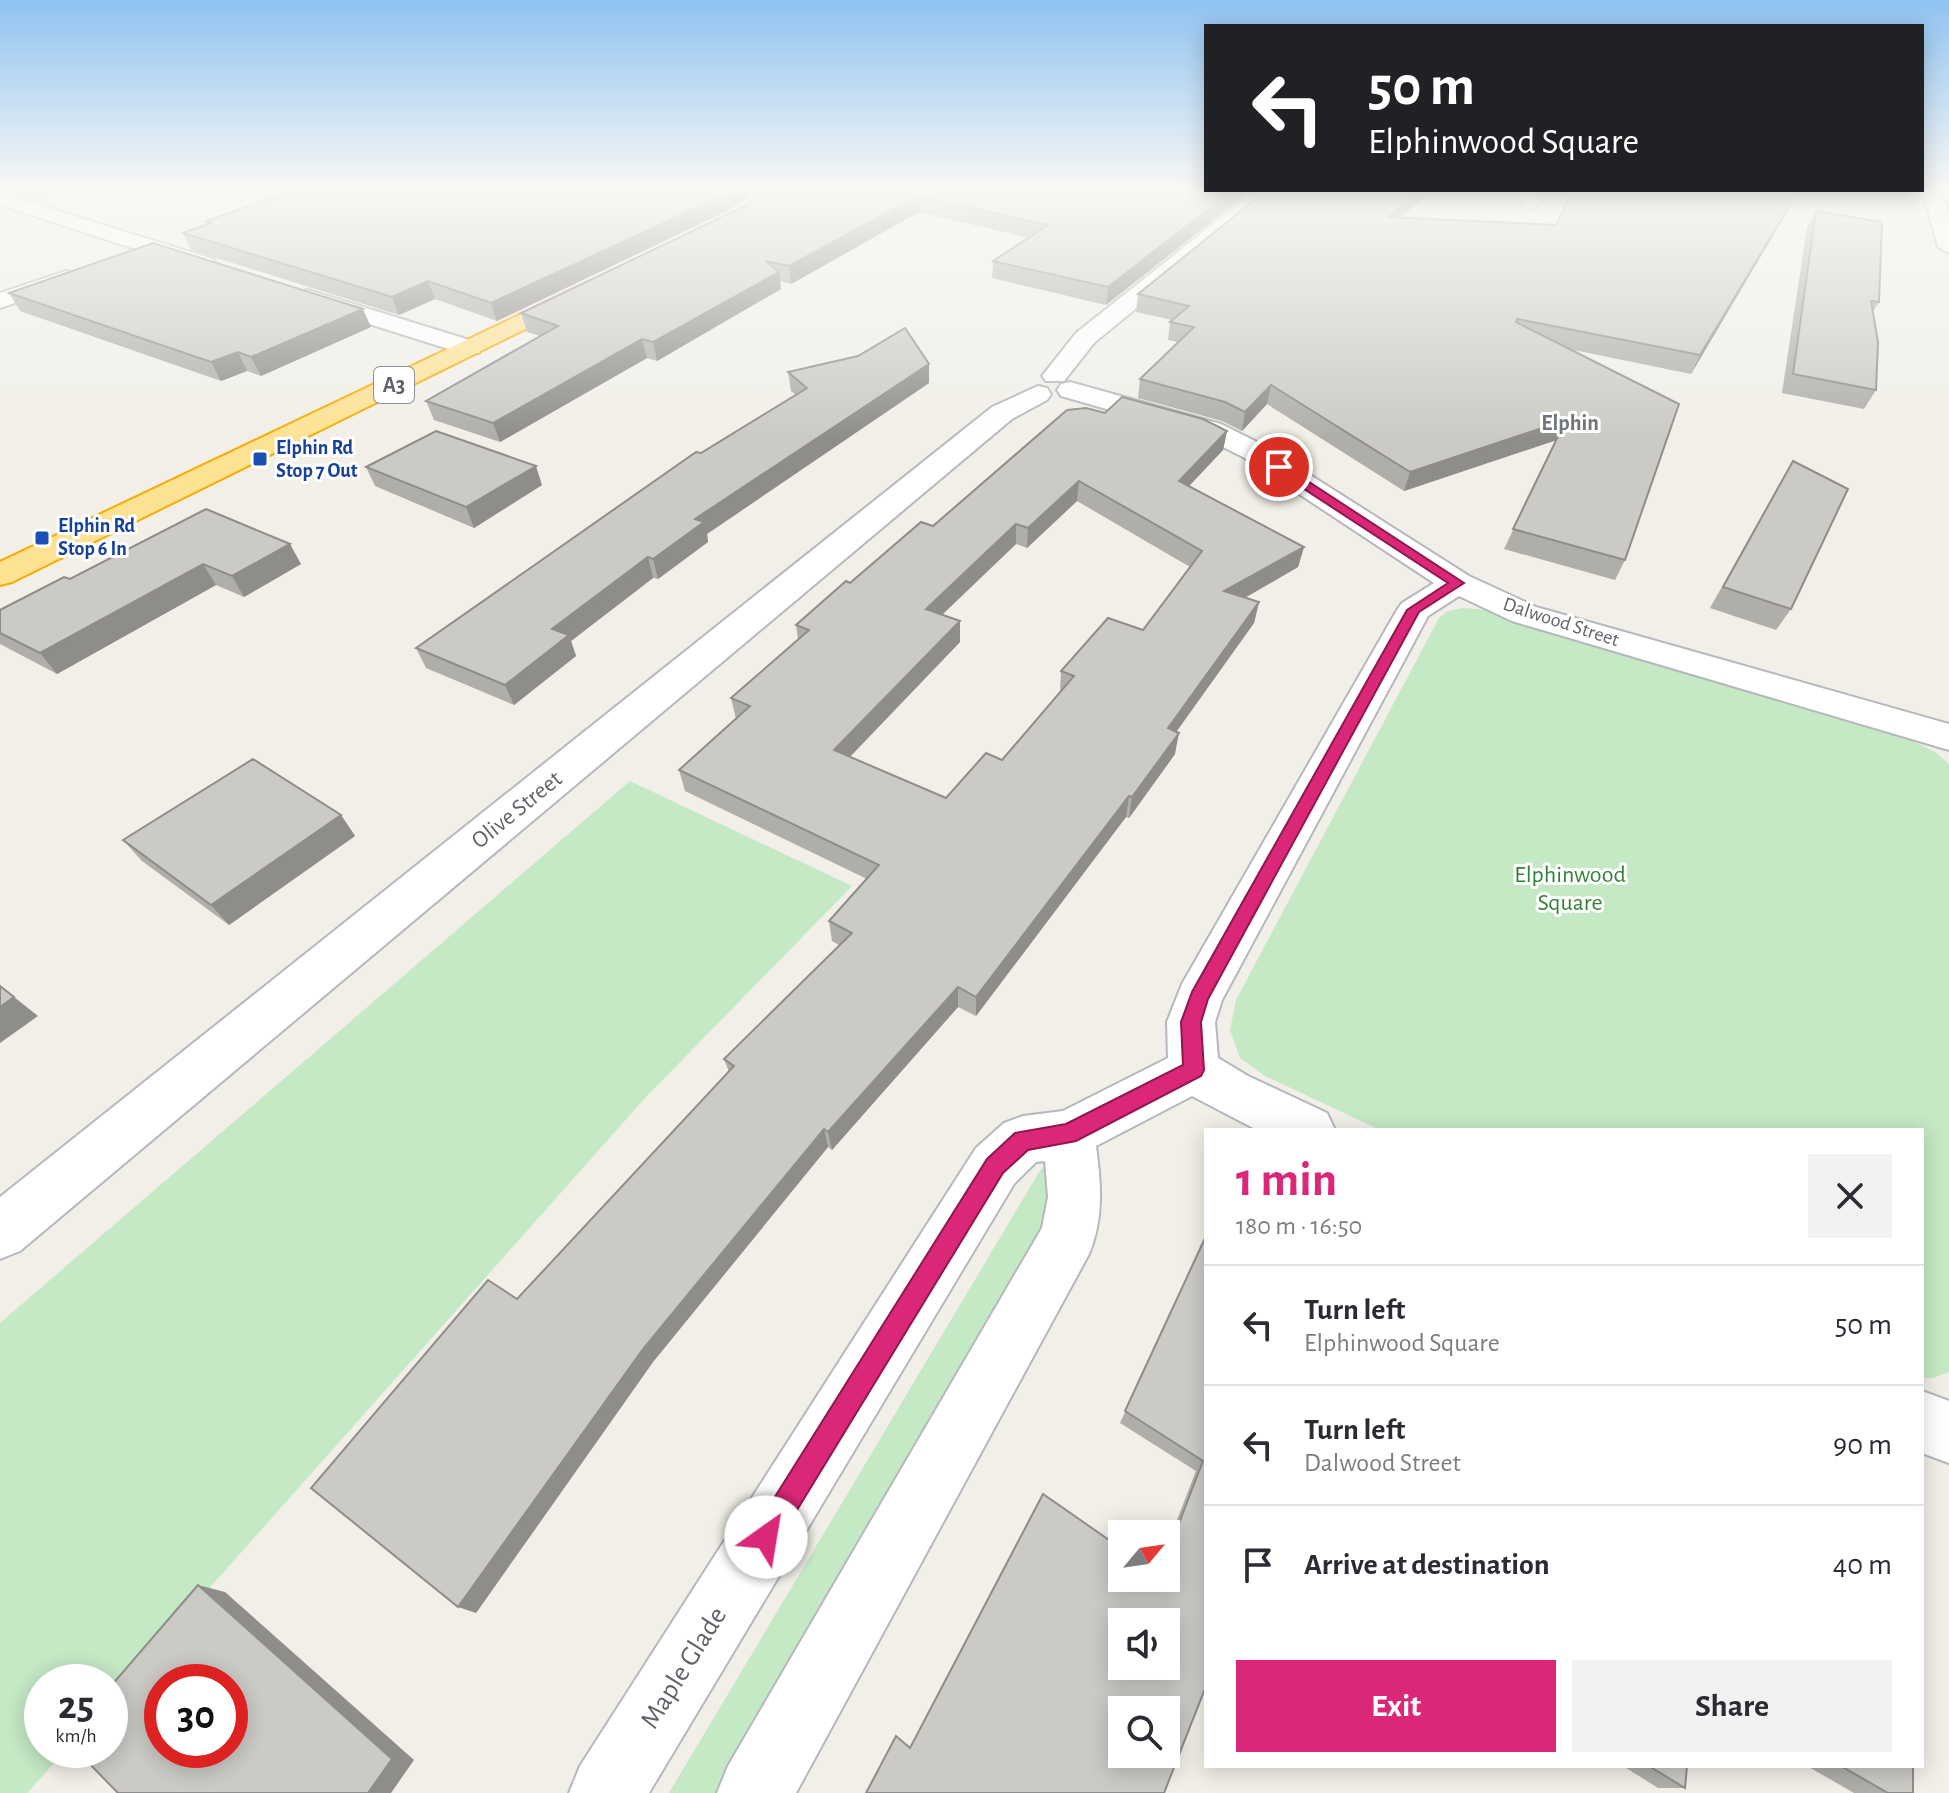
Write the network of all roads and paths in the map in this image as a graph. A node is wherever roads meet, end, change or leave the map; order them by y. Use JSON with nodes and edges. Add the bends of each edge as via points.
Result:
{"nodes":[{"id":1,"x":84,"y":272,"type":"edge"},
{"id":2,"x":1167,"y":272,"type":"edge"},
{"id":3,"x":603,"y":282,"type":"edge"},
{"id":4,"x":286,"y":290,"type":"edge"},
{"id":5,"x":0,"y":301,"type":"edge"},
{"id":6,"x":470,"y":348,"type":"junction"},
{"id":7,"x":1055,"y":387,"type":"junction"},
{"id":8,"x":0,"y":575,"type":"edge"},
{"id":9,"x":1457,"y":583,"type":"junction"},
{"id":10,"x":1949,"y":737,"type":"edge"},
{"id":11,"x":1194,"y":1070,"type":"junction"},
{"id":12,"x":1305,"y":1128,"type":"edge"},
{"id":13,"x":1069,"y":1134,"type":"junction"},
{"id":14,"x":0,"y":1232,"type":"edge"},
{"id":15,"x":1924,"y":1423,"type":"edge"},
{"id":16,"x":1949,"y":1432,"type":"edge"},
{"id":17,"x":607,"y":1793,"type":"edge"},
{"id":18,"x":755,"y":1793,"type":"edge"}],
"edges":[{"from":1,"to":5,"type":"street"},
{"from":2,"to":7,"type":"street","name":"Olive Street","via":[[1085,338]]},
{"from":3,"to":6,"type":"highway","number":"A3"},
{"from":4,"to":6,"type":"street"},
{"from":6,"to":8,"type":"highway","number":"A3"},
{"from":7,"to":9,"type":"street","name":"Dalwood Street","via":[[1211,430],[1253,451]]},
{"from":7,"to":14,"type":"street","name":"Olive Street","via":[[989,423]]},
{"from":9,"to":10,"type":"street","name":"Dalwood Street","via":[[1524,614]]},
{"from":9,"to":11,"type":"street","via":[[1414,610],[1199,998],[1191,1022]]},
{"from":11,"to":12,"type":"street"},
{"from":11,"to":13,"type":"street","name":"Maple Glade"},
{"from":13,"to":17,"type":"street","name":"Maple Glade","via":[[1023,1140],[995,1166]]},
{"from":13,"to":18,"type":"street","via":[[1075,1197],[1069,1235]]},
{"from":15,"to":16,"type":"street"}]}
